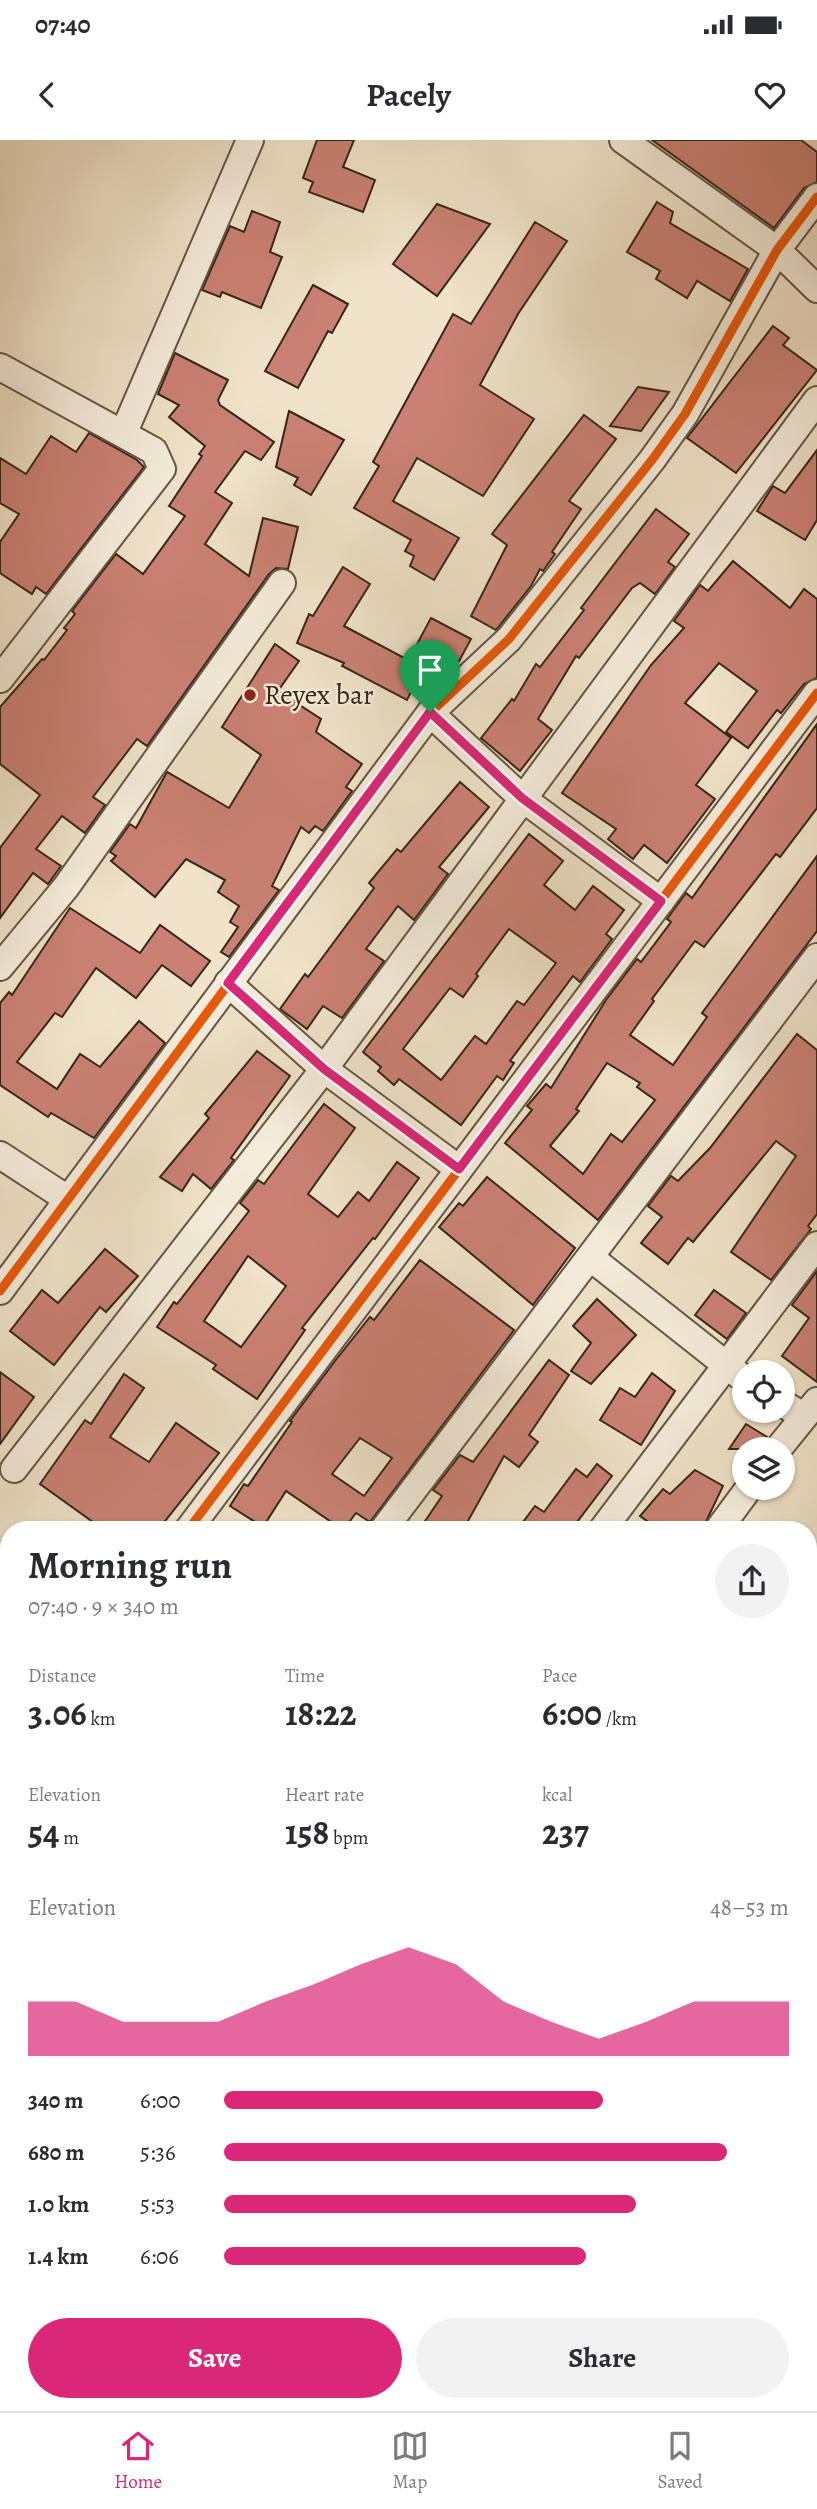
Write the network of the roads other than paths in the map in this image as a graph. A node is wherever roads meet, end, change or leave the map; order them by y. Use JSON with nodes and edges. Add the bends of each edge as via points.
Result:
{"nodes":[{"id":1,"x":250,"y":140,"type":"edge"},
{"id":2,"x":623,"y":140,"type":"edge"},
{"id":3,"x":817,"y":197,"type":"edge"},
{"id":4,"x":777,"y":250,"type":"junction"},
{"id":5,"x":817,"y":289,"type":"edge"},
{"id":6,"x":2,"y":373,"type":"edge"},
{"id":7,"x":817,"y":400,"type":"edge"},
{"id":8,"x":124,"y":432,"type":"junction"},
{"id":9,"x":282,"y":583,"type":"dead end"},
{"id":10,"x":0,"y":679,"type":"edge"},
{"id":11,"x":817,"y":693,"type":"edge"},
{"id":12,"x":430,"y":712,"type":"junction"},
{"id":13,"x":522,"y":798,"type":"junction"},
{"id":14,"x":661,"y":901,"type":"junction"},
{"id":15,"x":817,"y":957,"type":"edge"},
{"id":16,"x":0,"y":967,"type":"edge"},
{"id":17,"x":228,"y":983,"type":"junction"},
{"id":18,"x":324,"y":1069,"type":"junction"},
{"id":19,"x":0,"y":1155,"type":"edge"},
{"id":20,"x":459,"y":1169,"type":"junction"},
{"id":21,"x":66,"y":1198,"type":"junction"},
{"id":22,"x":817,"y":1245,"type":"edge"},
{"id":23,"x":591,"y":1258,"type":"junction"},
{"id":24,"x":0,"y":1290,"type":"edge"},
{"id":25,"x":743,"y":1360,"type":"edge"},
{"id":26,"x":732,"y":1371,"type":"edge"},
{"id":27,"x":732,"y":1377,"type":"edge"},
{"id":28,"x":801,"y":1407,"type":"edge"},
{"id":29,"x":785,"y":1437,"type":"edge"},
{"id":30,"x":14,"y":1469,"type":"dead end"},
{"id":31,"x":740,"y":1500,"type":"edge"},
{"id":32,"x":195,"y":1521,"type":"edge"},
{"id":33,"x":394,"y":1521,"type":"edge"},
{"id":34,"x":610,"y":1521,"type":"edge"},
{"id":35,"x":725,"y":1521,"type":"edge"}],
"edges":[{"from":1,"to":8,"type":"street"},
{"from":2,"to":4,"type":"street"},
{"from":3,"to":4,"type":"street"},
{"from":4,"to":5,"type":"street"},
{"from":4,"to":12,"type":"street","via":[[685,414],[652,460],[509,639]]},
{"from":6,"to":8,"type":"street"},
{"from":7,"to":13,"type":"street"},
{"from":8,"to":10,"type":"street","via":[[154,451],[162,468]]},
{"from":9,"to":16,"type":"street","via":[[66,887]]},
{"from":11,"to":14,"type":"street"},
{"from":12,"to":13,"type":"street"},
{"from":12,"to":17,"type":"street"},
{"from":13,"to":14,"type":"street"},
{"from":13,"to":18,"type":"street"},
{"from":14,"to":20,"type":"street"},
{"from":15,"to":23,"type":"street"},
{"from":17,"to":18,"type":"street"},
{"from":17,"to":21,"type":"street"},
{"from":18,"to":20,"type":"street"},
{"from":18,"to":30,"type":"street"},
{"from":19,"to":21,"type":"street"},
{"from":20,"to":32,"type":"street"},
{"from":21,"to":24,"type":"street"},
{"from":22,"to":25,"type":"street"},
{"from":23,"to":26,"type":"street"},
{"from":23,"to":33,"type":"street"},
{"from":27,"to":34,"type":"street"},
{"from":28,"to":29,"type":"street"},
{"from":31,"to":35,"type":"street"}]}
